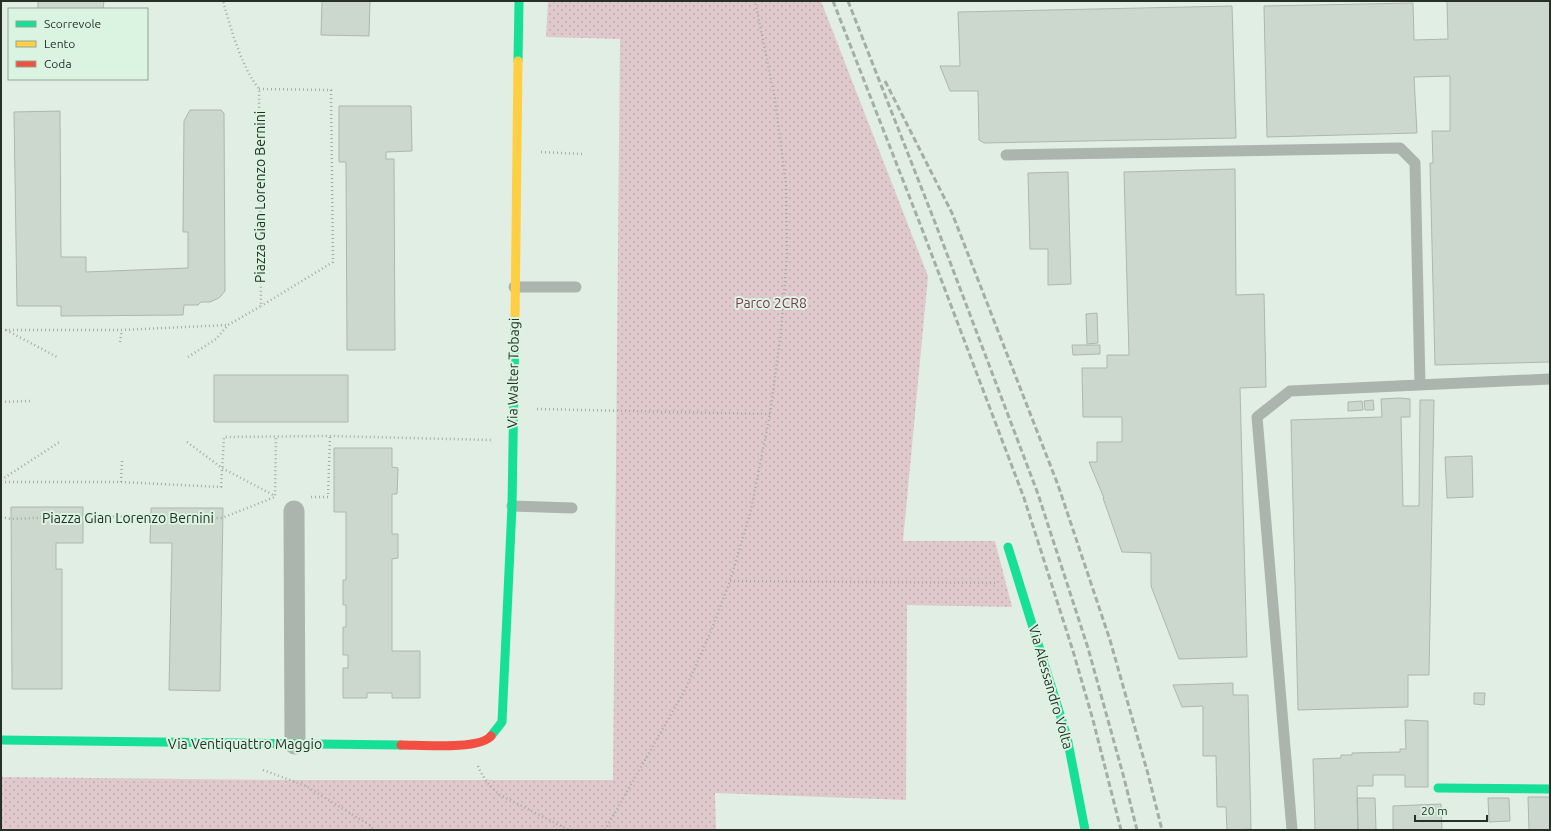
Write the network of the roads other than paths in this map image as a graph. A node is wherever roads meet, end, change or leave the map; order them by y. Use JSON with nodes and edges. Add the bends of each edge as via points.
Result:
{"nodes":[{"id":1,"x":519,"y":1,"type":"edge"},
{"id":2,"x":1006,"y":155,"type":"dead end"},
{"id":3,"x":576,"y":287,"type":"dead end"},
{"id":4,"x":514,"y":288,"type":"junction"},
{"id":5,"x":1550,"y":379,"type":"edge"},
{"id":6,"x":1420,"y":385,"type":"junction"},
{"id":7,"x":294,"y":504,"type":"road end"},
{"id":8,"x":512,"y":506,"type":"junction"},
{"id":9,"x":572,"y":508,"type":"dead end"},
{"id":10,"x":1008,"y":546,"type":"dead end"},
{"id":11,"x":1,"y":740,"type":"edge"},
{"id":12,"x":488,"y":740,"type":"joint"},
{"id":13,"x":295,"y":744,"type":"junction"},
{"id":14,"x":1438,"y":788,"type":"dead end"},
{"id":15,"x":1550,"y":789,"type":"edge"},
{"id":16,"x":1086,"y":830,"type":"edge"},
{"id":17,"x":1292,"y":830,"type":"edge"}],
"edges":[{"from":1,"to":4,"type":"street","name":"Via Walter Tobagi"},
{"from":2,"to":6,"type":"lane","via":[[1400,148],[1415,163]]},
{"from":3,"to":4,"type":"lane"},
{"from":4,"to":8,"type":"street","name":"Via Walter Tobagi"},
{"from":5,"to":6,"type":"lane"},
{"from":6,"to":17,"type":"lane","via":[[1290,391],[1257,417]]},
{"from":7,"to":13,"type":"street"},
{"from":8,"to":9,"type":"lane"},
{"from":8,"to":12,"type":"street","name":"Via Walter Tobagi","via":[[502,722]]},
{"from":10,"to":16,"type":"street","name":"Via Alessandro Volta","via":[[1067,737]]},
{"from":11,"to":13,"type":"street","name":"Via Ventiquattro Maggio"},
{"from":12,"to":13,"type":"street","name":"Via Ventiquattro Maggio","via":[[470,745]]},
{"from":14,"to":15,"type":"street"}]}
